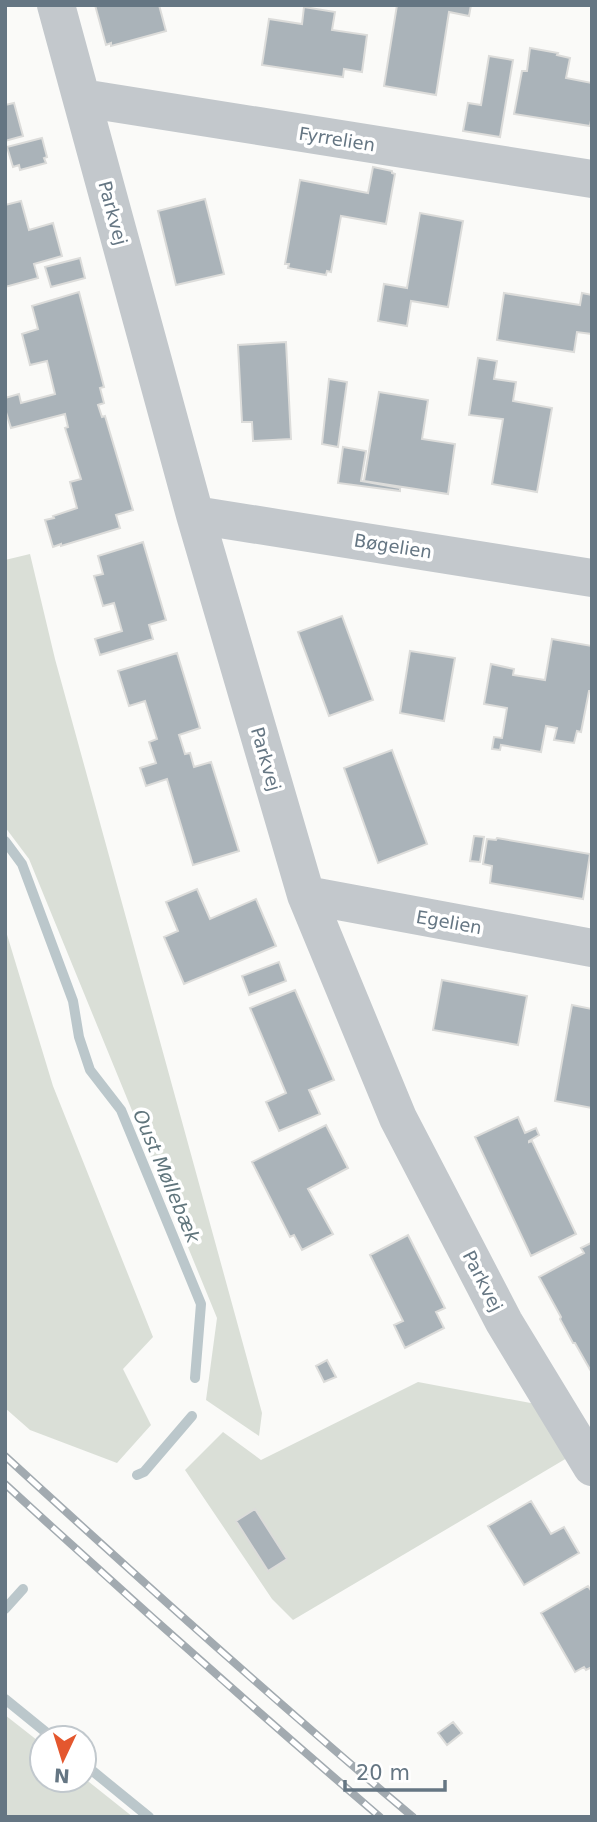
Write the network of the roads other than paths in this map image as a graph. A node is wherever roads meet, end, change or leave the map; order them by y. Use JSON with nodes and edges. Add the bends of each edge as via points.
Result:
{"nodes":[{"id":1,"x":56,"y":5,"type":"edge"},
{"id":2,"x":82,"y":98,"type":"junction"},
{"id":3,"x":592,"y":179,"type":"edge"},
{"id":4,"x":195,"y":515,"type":"junction"},
{"id":5,"x":592,"y":578,"type":"edge"},
{"id":6,"x":306,"y":895,"type":"junction"},
{"id":7,"x":592,"y":948,"type":"edge"},
{"id":8,"x":592,"y":1467,"type":"edge"}],
"edges":[{"from":1,"to":2,"type":"street","name":"Parkvej"},
{"from":2,"to":3,"type":"street","name":"Fyrrelien"},
{"from":2,"to":4,"type":"street","name":"Parkvej"},
{"from":4,"to":5,"type":"street","name":"Bøgelien"},
{"from":4,"to":6,"type":"street","name":"Parkvej"},
{"from":6,"to":7,"type":"street","name":"Egelien"},
{"from":6,"to":8,"type":"street","name":"Parkvej","via":[[398,1118],[504,1322]]}]}
